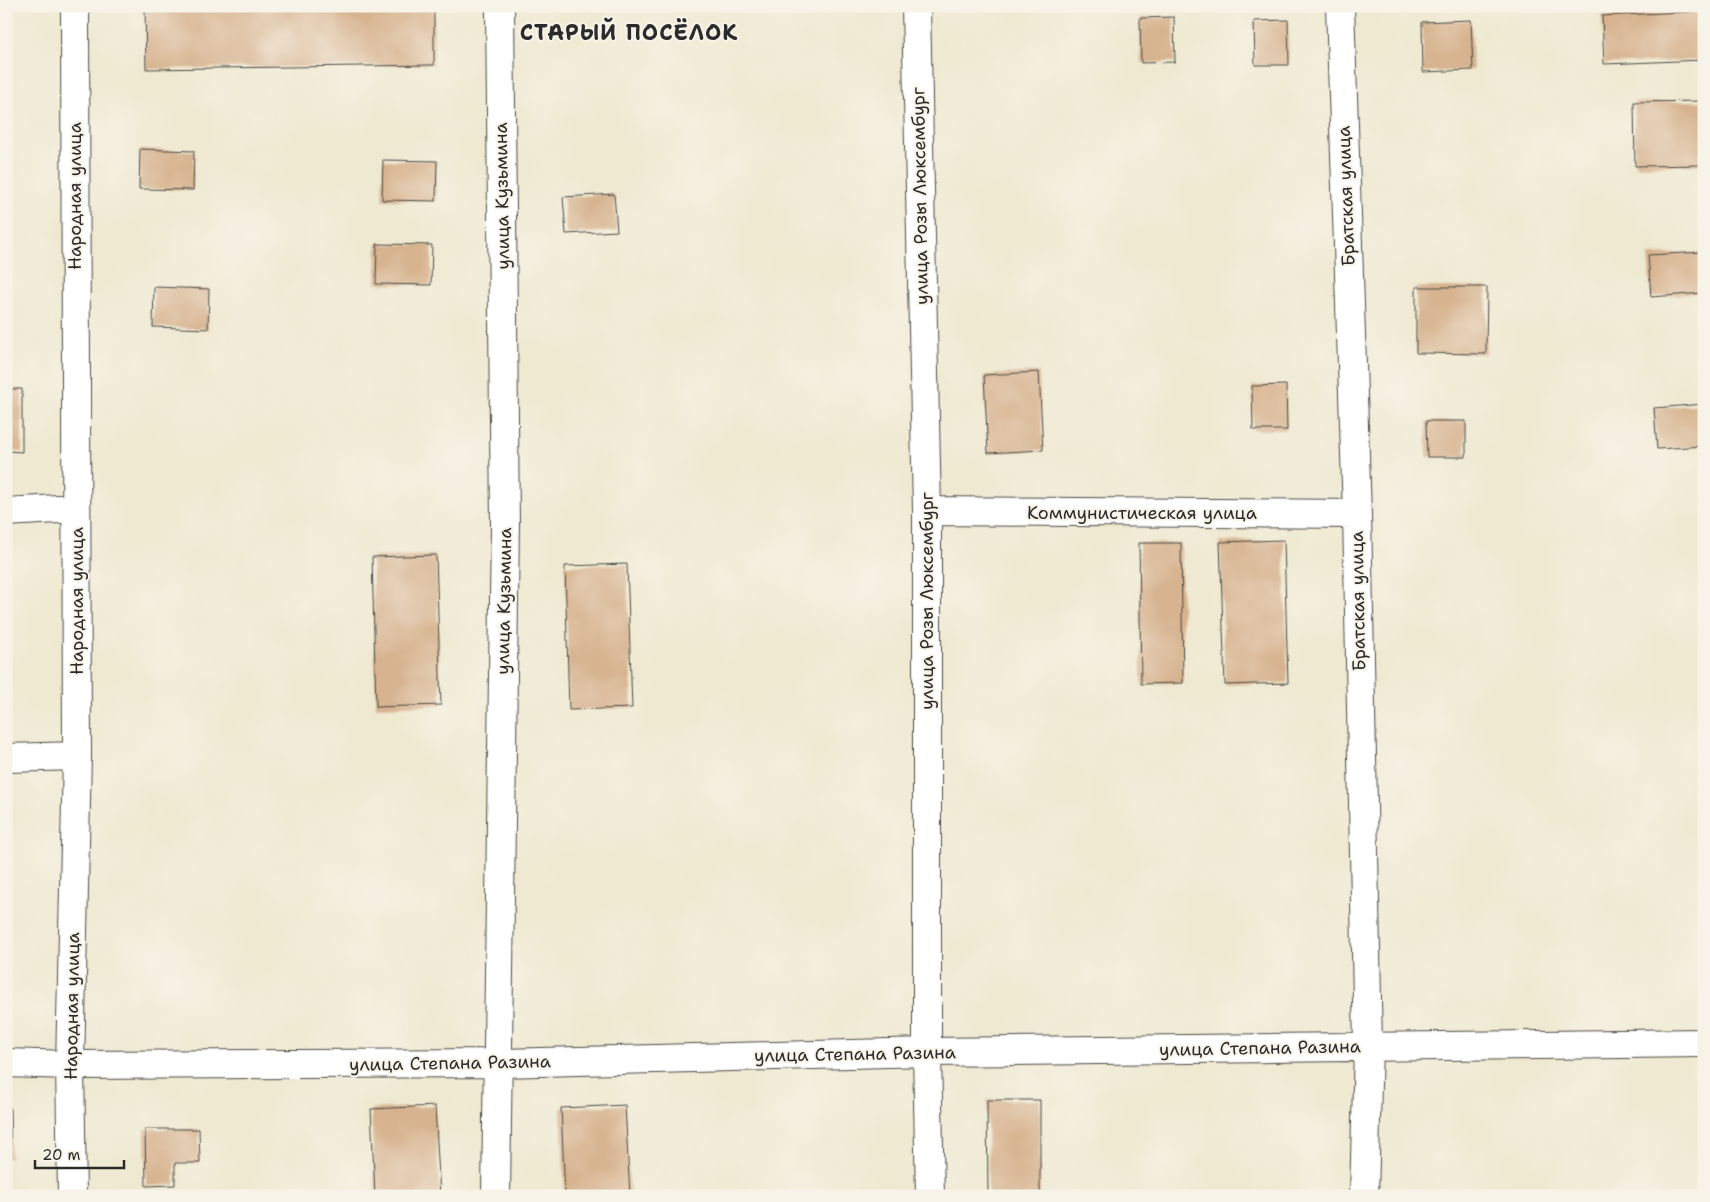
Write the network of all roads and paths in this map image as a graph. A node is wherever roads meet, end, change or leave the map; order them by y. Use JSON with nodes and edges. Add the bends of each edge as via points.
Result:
{"nodes":[{"id":1,"x":75,"y":6,"type":"edge"},
{"id":2,"x":500,"y":6,"type":"edge"},
{"id":3,"x":916,"y":6,"type":"edge"},
{"id":4,"x":1340,"y":6,"type":"edge"},
{"id":5,"x":76,"y":508,"type":"junction"},
{"id":6,"x":928,"y":511,"type":"junction"},
{"id":7,"x":6,"y":512,"type":"edge"},
{"id":8,"x":1356,"y":514,"type":"junction"},
{"id":9,"x":77,"y":756,"type":"junction"},
{"id":10,"x":6,"y":758,"type":"edge"},
{"id":11,"x":1704,"y":1043,"type":"edge"},
{"id":12,"x":1368,"y":1047,"type":"junction"},
{"id":13,"x":927,"y":1052,"type":"junction"},
{"id":14,"x":6,"y":1063,"type":"edge"},
{"id":15,"x":500,"y":1063,"type":"junction"},
{"id":16,"x":70,"y":1065,"type":"junction"},
{"id":17,"x":72,"y":1196,"type":"edge"},
{"id":18,"x":496,"y":1196,"type":"edge"},
{"id":19,"x":930,"y":1196,"type":"edge"},
{"id":20,"x":1364,"y":1196,"type":"edge"}],
"edges":[{"from":1,"to":5,"type":"street","name":"Народная улица"},
{"from":2,"to":15,"type":"street","name":"улица Кузьмина","via":[[505,525]]},
{"from":3,"to":6,"type":"street","name":"улица Розы Люксембург"},
{"from":4,"to":8,"type":"street","name":"Братская улица"},
{"from":5,"to":7,"type":"street"},
{"from":5,"to":9,"type":"street","name":"Народная улица"},
{"from":6,"to":8,"type":"street","name":"Коммунистическая улица"},
{"from":6,"to":13,"type":"street","name":"улица Розы Люксембург"},
{"from":8,"to":12,"type":"street","name":"Братская улица"},
{"from":9,"to":10,"type":"street"},
{"from":9,"to":16,"type":"street","name":"Народная улица"},
{"from":11,"to":12,"type":"street","name":"улица Степана Разина"},
{"from":12,"to":13,"type":"street","name":"улица Степана Разина"},
{"from":12,"to":20,"type":"street","name":"Братская улица"},
{"from":13,"to":15,"type":"street","name":"улица Степана Разина"},
{"from":13,"to":19,"type":"street","name":"улица Розы Люксембург"},
{"from":14,"to":16,"type":"street","name":"улица Степана Разина"},
{"from":15,"to":16,"type":"street","name":"улица Степана Разина"},
{"from":15,"to":18,"type":"street","name":"улица Кузьмина"},
{"from":16,"to":17,"type":"street","name":"Народная улица"}]}
